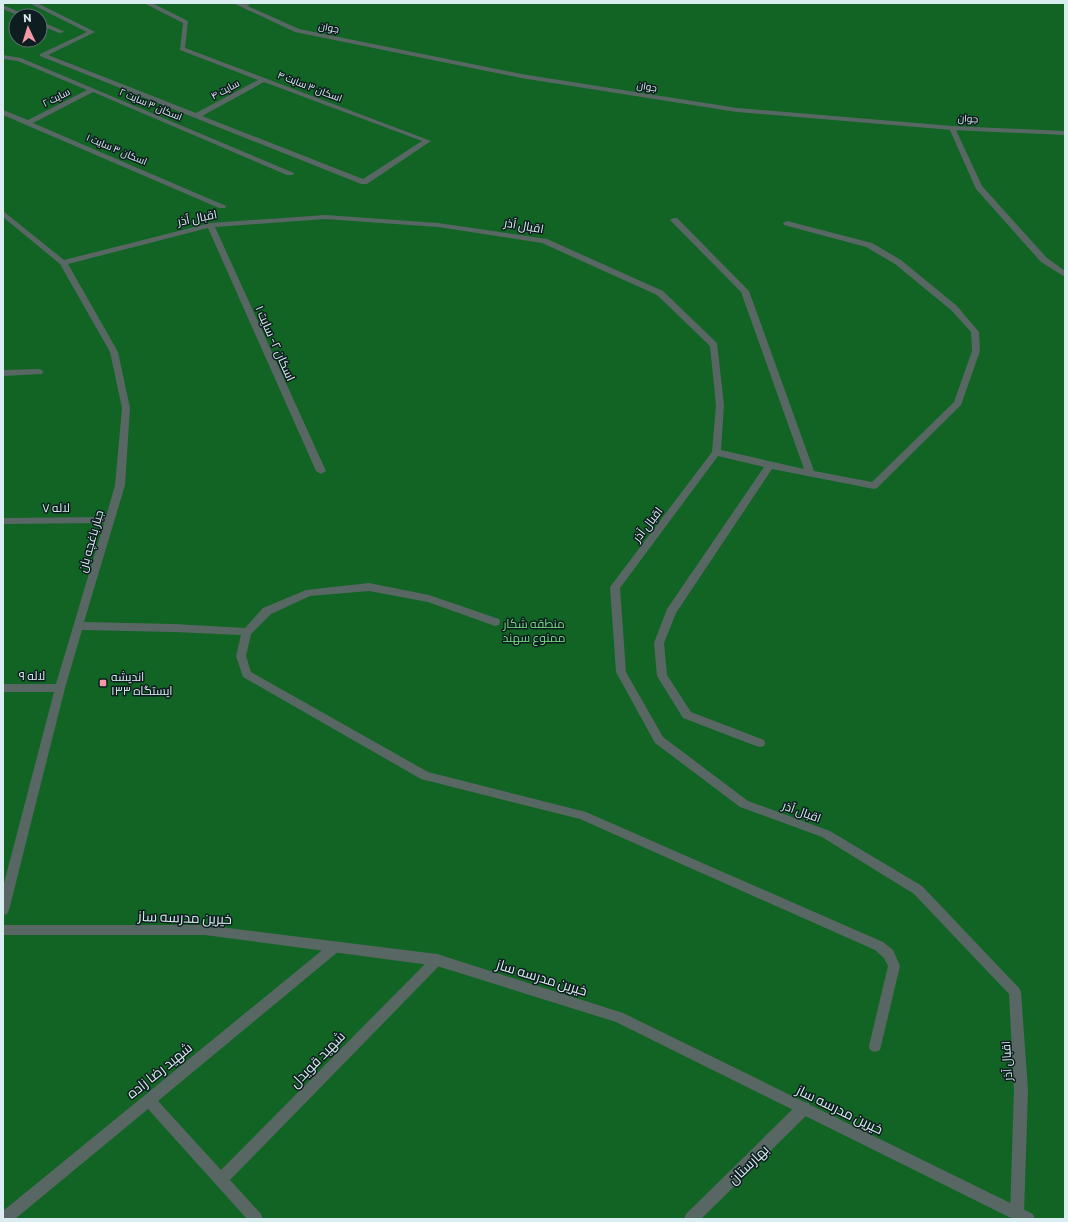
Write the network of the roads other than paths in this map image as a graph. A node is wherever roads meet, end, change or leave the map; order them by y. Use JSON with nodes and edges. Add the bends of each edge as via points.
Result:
{"nodes":[{"id":1,"x":32,"y":3,"type":"edge"},
{"id":2,"x":147,"y":3,"type":"edge"},
{"id":3,"x":243,"y":4,"type":"edge"},
{"id":4,"x":48,"y":26,"type":"edge"},
{"id":5,"x":61,"y":32,"type":"dead end"},
{"id":6,"x":3,"y":57,"type":"edge"},
{"id":7,"x":264,"y":79,"type":"junction"},
{"id":8,"x":92,"y":90,"type":"junction"},
{"id":9,"x":3,"y":112,"type":"edge"},
{"id":10,"x":196,"y":116,"type":"junction"},
{"id":11,"x":29,"y":122,"type":"junction"},
{"id":12,"x":952,"y":128,"type":"junction"},
{"id":13,"x":1065,"y":133,"type":"edge"},
{"id":14,"x":290,"y":173,"type":"dead end"},
{"id":15,"x":222,"y":206,"type":"dead end"},
{"id":16,"x":3,"y":213,"type":"edge"},
{"id":17,"x":674,"y":220,"type":"dead end"},
{"id":18,"x":787,"y":223,"type":"dead end"},
{"id":19,"x":210,"y":225,"type":"junction"},
{"id":20,"x":63,"y":263,"type":"junction"},
{"id":21,"x":1065,"y":275,"type":"edge"},
{"id":22,"x":39,"y":372,"type":"dead end"},
{"id":23,"x":3,"y":373,"type":"edge"},
{"id":24,"x":716,"y":452,"type":"junction"},
{"id":25,"x":770,"y":465,"type":"junction"},
{"id":26,"x":321,"y":471,"type":"dead end"},
{"id":27,"x":810,"y":472,"type":"junction"},
{"id":28,"x":110,"y":520,"type":"junction"},
{"id":29,"x":3,"y":521,"type":"edge"},
{"id":30,"x":495,"y":622,"type":"dead end"},
{"id":31,"x":79,"y":626,"type":"junction"},
{"id":32,"x":248,"y":632,"type":"junction"},
{"id":33,"x":3,"y":688,"type":"edge"},
{"id":34,"x":60,"y":688,"type":"junction"},
{"id":35,"x":760,"y":743,"type":"dead end"},
{"id":36,"x":3,"y":910,"type":"edge"},
{"id":37,"x":3,"y":930,"type":"edge"},
{"id":38,"x":335,"y":947,"type":"junction"},
{"id":39,"x":436,"y":960,"type":"junction"},
{"id":40,"x":875,"y":1046,"type":"dead end"},
{"id":41,"x":149,"y":1100,"type":"junction"},
{"id":42,"x":804,"y":1108,"type":"junction"},
{"id":43,"x":221,"y":1180,"type":"junction"},
{"id":44,"x":1023,"y":1216,"type":"edge"},
{"id":45,"x":4,"y":1219,"type":"edge"},
{"id":46,"x":256,"y":1219,"type":"edge"},
{"id":47,"x":691,"y":1219,"type":"edge"}],
"edges":[{"from":1,"to":10,"type":"street","via":[[92,32],[42,55]]},
{"from":2,"to":7,"type":"street","name":"اسکان ۳ سایت ۴","via":[[186,22],[182,49]]},
{"from":3,"to":12,"type":"street","name":"جوان","via":[[297,31],[521,76],[737,110]]},
{"from":4,"to":5,"type":"street"},
{"from":6,"to":8,"type":"street","name":"اسکان ۳ سایت ۲","via":[[19,59]]},
{"from":7,"to":10,"type":"street","name":"سایت ۴"},
{"from":7,"to":10,"type":"street","name":"اسکان ۳ سایت ۴","via":[[427,141],[364,182]]},
{"from":8,"to":11,"type":"street","name":"سایت ۲"},
{"from":8,"to":14,"type":"street","name":"اسکان ۳ سایت ۲"},
{"from":9,"to":11,"type":"street","name":"اسکان ۳ سایت ۱"},
{"from":11,"to":15,"type":"street","name":"اسکان ۳ سایت ۱"},
{"from":12,"to":13,"type":"street","name":"جوان"},
{"from":12,"to":21,"type":"street","via":[[979,187],[1044,260]]},
{"from":16,"to":20,"type":"street","name":"جبار باغچه بان"},
{"from":17,"to":27,"type":"street","via":[[745,291]]},
{"from":18,"to":27,"type":"street","via":[[869,245],[898,262],[954,308],[975,332],[976,351],[958,403],[874,486]]},
{"from":19,"to":20,"type":"street","name":"اقبال آذر"},
{"from":19,"to":24,"type":"street","name":"اقبال آذر","via":[[324,217],[438,225],[544,241],[660,293],[714,345],[720,405]]},
{"from":19,"to":26,"type":"street","name":"اسکان ۲- سایت ۱"},
{"from":20,"to":28,"type":"street","name":"جبار باغچه بان","via":[[114,352],[126,408],[120,485]]},
{"from":22,"to":23,"type":"street"},
{"from":24,"to":25,"type":"street"},
{"from":24,"to":44,"type":"street","name":"اقبال آذر","via":[[615,587],[621,672],[659,740],[744,804],[826,834],[918,890],[1016,992]]},
{"from":25,"to":27,"type":"street"},
{"from":25,"to":35,"type":"street","via":[[671,612],[659,643],[662,676],[686,715]]},
{"from":28,"to":29,"type":"street","name":"لاله ۷"},
{"from":28,"to":31,"type":"street","name":"جبار باغچه بان"},
{"from":30,"to":32,"type":"street","via":[[429,599],[369,587],[309,593],[267,611]]},
{"from":31,"to":32,"type":"street"},
{"from":31,"to":34,"type":"street","name":"جبار باغچه بان"},
{"from":32,"to":40,"type":"street","via":[[241,656],[247,674],[425,776],[582,815],[879,946],[889,954],[894,966]]},
{"from":33,"to":34,"type":"street","name":"لاله ۹"},
{"from":34,"to":36,"type":"street","name":"جبار باغچه بان"},
{"from":37,"to":38,"type":"street","name":"خیرین مدرسه ساز","via":[[205,930]]},
{"from":38,"to":39,"type":"street","name":"خیرین مدرسه ساز"},
{"from":38,"to":41,"type":"street","name":"شهید رضا زاده"},
{"from":39,"to":42,"type":"street","name":"خیرین مدرسه ساز","via":[[620,1017]]},
{"from":39,"to":43,"type":"street","name":"شهید قویدل"},
{"from":41,"to":43,"type":"street"},
{"from":41,"to":45,"type":"street","name":"شهید رضا زاده"},
{"from":42,"to":44,"type":"street","name":"خیرین مدرسه ساز"},
{"from":42,"to":47,"type":"street","name":"بهارستان"},
{"from":43,"to":46,"type":"street"}]}
